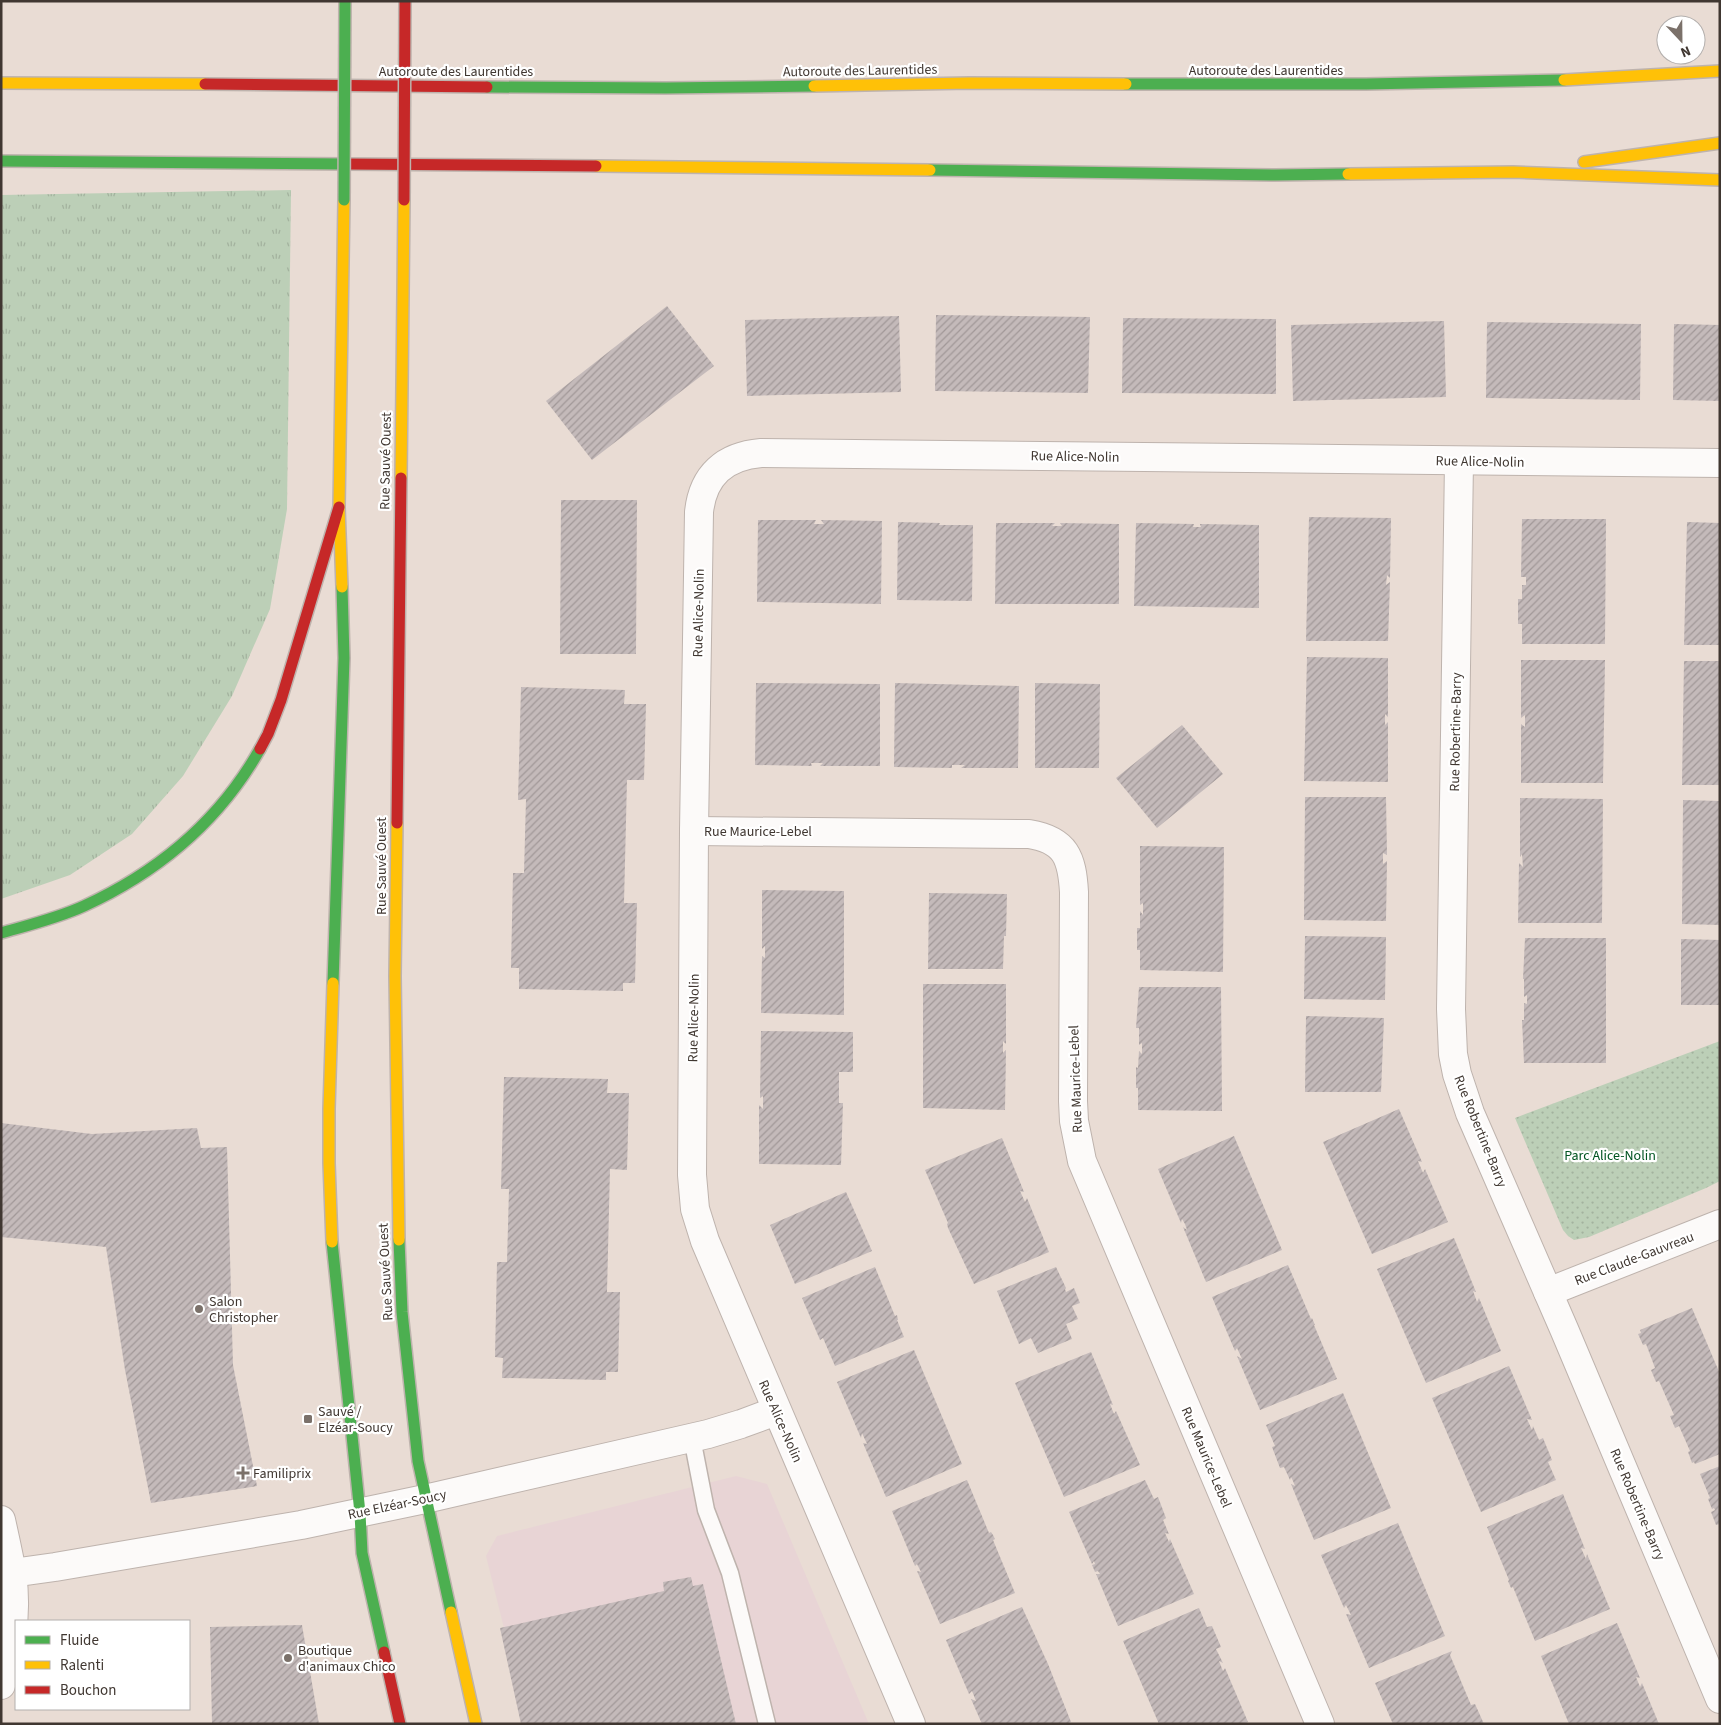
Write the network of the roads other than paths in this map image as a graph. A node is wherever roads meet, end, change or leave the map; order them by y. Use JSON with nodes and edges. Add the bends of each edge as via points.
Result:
{"nodes":[{"id":1,"x":345,"y":1,"type":"edge"},
{"id":2,"x":404,"y":1,"type":"edge"},
{"id":3,"x":1720,"y":71,"type":"edge"},
{"id":4,"x":1,"y":82,"type":"edge"},
{"id":5,"x":1720,"y":143,"type":"edge"},
{"id":6,"x":1,"y":161,"type":"edge"},
{"id":7,"x":1513,"y":172,"type":"junction"},
{"id":8,"x":1720,"y":180,"type":"edge"},
{"id":9,"x":1459,"y":461,"type":"junction"},
{"id":10,"x":1720,"y":463,"type":"edge"},
{"id":11,"x":339,"y":507,"type":"junction"},
{"id":12,"x":694,"y":831,"type":"junction"},
{"id":13,"x":1,"y":933,"type":"edge"},
{"id":14,"x":1720,"y":1224,"type":"edge"},
{"id":15,"x":1548,"y":1292,"type":"junction"},
{"id":16,"x":776,"y":1411,"type":"junction"},
{"id":17,"x":692,"y":1438,"type":"junction"},
{"id":18,"x":425,"y":1499,"type":"junction"},
{"id":19,"x":360,"y":1512,"type":"junction"},
{"id":20,"x":1,"y":1520,"type":"edge"},
{"id":21,"x":12,"y":1573,"type":"junction"},
{"id":22,"x":1,"y":1685,"type":"edge"},
{"id":23,"x":1720,"y":1699,"type":"edge"},
{"id":24,"x":400,"y":1724,"type":"edge"},
{"id":25,"x":476,"y":1724,"type":"edge"},
{"id":26,"x":767,"y":1724,"type":"edge"},
{"id":27,"x":911,"y":1724,"type":"edge"},
{"id":28,"x":1320,"y":1724,"type":"edge"}],
"edges":[{"from":1,"to":11,"type":"main road","bridge":true},
{"from":2,"to":18,"type":"main road","name":"Rue Sauvé Ouest","bridge":true,"via":[[396,758],[397,1190],[402,1312]]},
{"from":3,"to":4,"type":"main road","name":"Autoroute des Laurentides","via":[[1510,82],[1319,85],[661,88]]},
{"from":5,"to":7,"type":"main road"},
{"from":6,"to":7,"type":"main road","via":[[1275,175]]},
{"from":7,"to":8,"type":"main road"},
{"from":9,"to":10,"type":"street","name":"Rue Alice-Nolin"},
{"from":9,"to":12,"type":"street","name":"Rue Alice-Nolin","via":[[761,453],[734,458],[707,482],[700,502]]},
{"from":9,"to":15,"type":"street","name":"Rue Robertine-Barry","via":[[1453,1054],[1470,1112]]},
{"from":11,"to":13,"type":"main road","via":[[281,700],[256,758],[239,784],[186,842],[136,879],[71,912]]},
{"from":11,"to":19,"type":"main road","via":[[344,658],[329,1163],[333,1254]]},
{"from":12,"to":16,"type":"street","name":"Rue Alice-Nolin","via":[[693,1192],[705,1242]]},
{"from":12,"to":28,"type":"street","name":"Rue Maurice-Lebel","via":[[1029,834],[1046,838],[1066,855],[1073,872],[1074,1121],[1082,1161]]},
{"from":14,"to":15,"type":"street","name":"Rue Claude-Gauvreau"},
{"from":15,"to":23,"type":"street","name":"Rue Robertine-Barry"},
{"from":16,"to":17,"type":"street","name":"Rue Elzéar-Soucy"},
{"from":16,"to":27,"type":"street","name":"Rue Alice-Nolin"},
{"from":17,"to":18,"type":"street","name":"Rue Elzéar-Soucy"},
{"from":17,"to":26,"type":"lane","via":[[706,1510],[730,1573]]},
{"from":18,"to":19,"type":"street","name":"Rue Elzéar-Soucy"},
{"from":18,"to":25,"type":"main road","name":"Rue Sauvé Ouest"},
{"from":19,"to":21,"type":"street","name":"Rue Elzéar-Soucy","via":[[216,1540]]},
{"from":19,"to":24,"type":"main road","via":[[362,1553]]},
{"from":20,"to":21,"type":"street"},
{"from":21,"to":22,"type":"street","via":[[12,1630]]}]}
